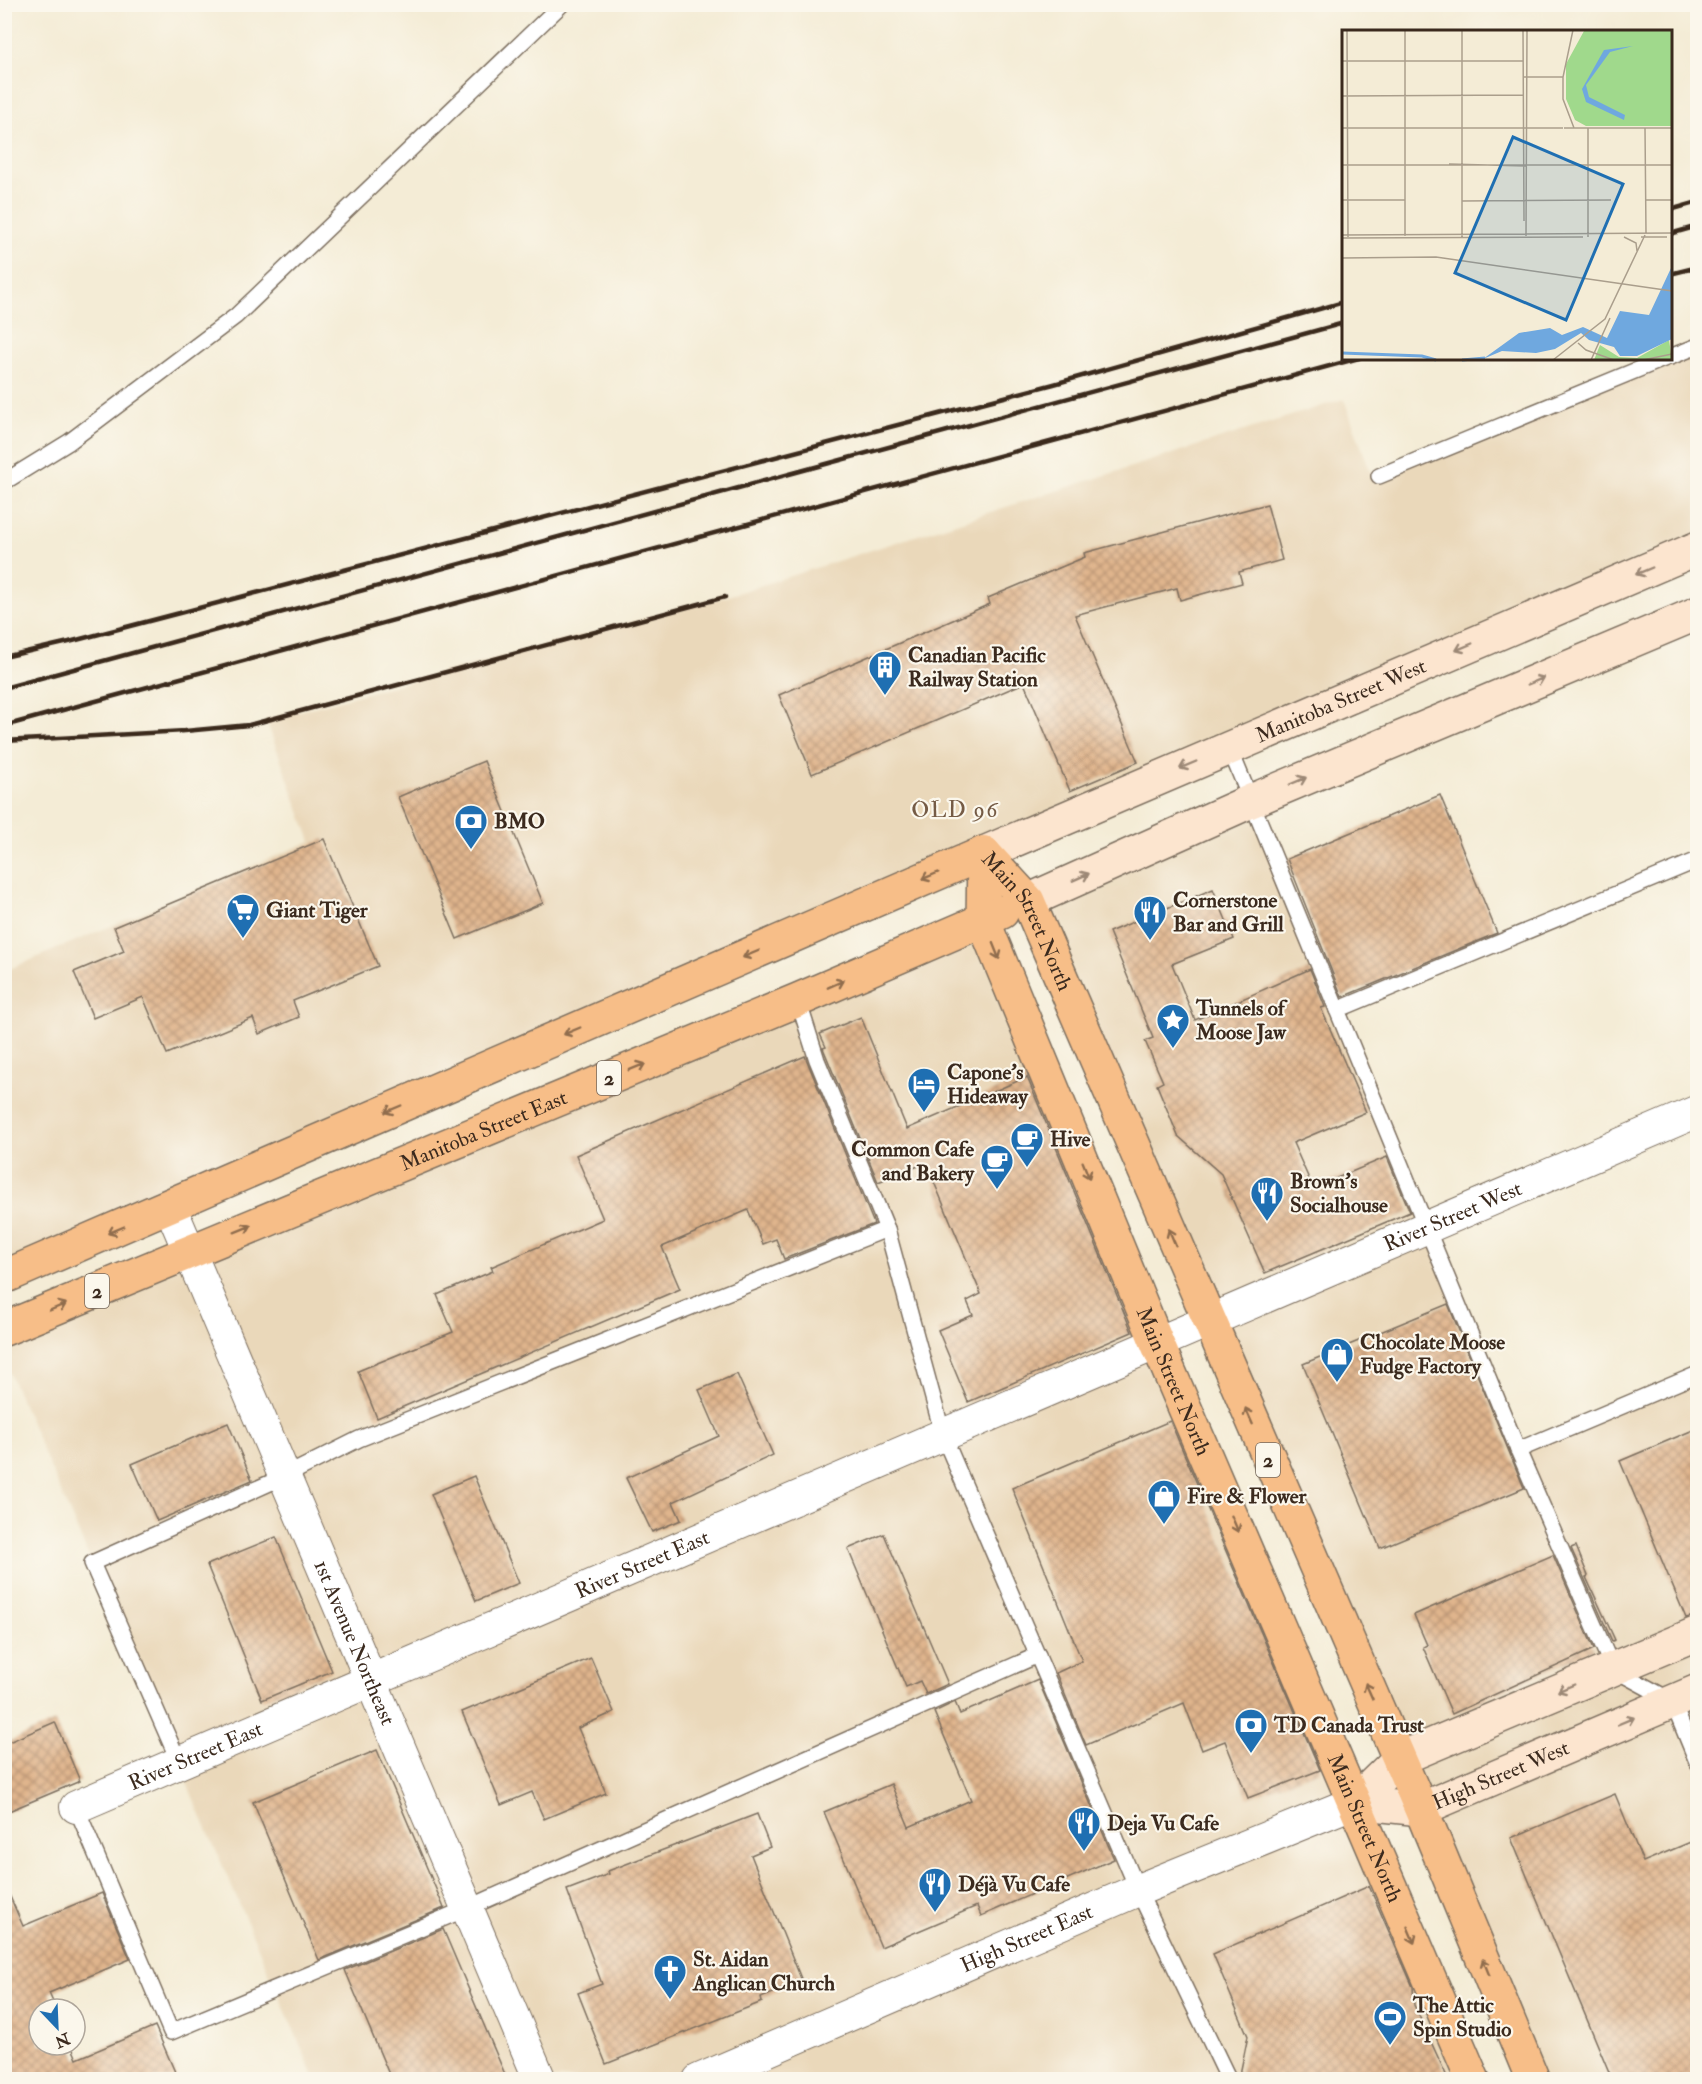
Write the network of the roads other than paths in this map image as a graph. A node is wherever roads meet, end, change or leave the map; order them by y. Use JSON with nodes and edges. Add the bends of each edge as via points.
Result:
{"nodes":[{"id":1,"x":562,"y":4,"type":"edge"},
{"id":2,"x":1698,"y":346,"type":"edge"},
{"id":3,"x":1672,"y":357,"type":"edge"},
{"id":4,"x":1661,"y":360,"type":"edge"},
{"id":5,"x":1379,"y":476,"type":"dead end"},
{"id":6,"x":4,"y":482,"type":"edge"},
{"id":7,"x":1698,"y":548,"type":"edge"},
{"id":8,"x":1698,"y":613,"type":"edge"},
{"id":9,"x":1229,"y":747,"type":"junction"},
{"id":10,"x":1251,"y":801,"type":"junction"},
{"id":11,"x":984,"y":853,"type":"junction"},
{"id":12,"x":1698,"y":860,"type":"edge"},
{"id":13,"x":1028,"y":901,"type":"junction"},
{"id":14,"x":983,"y":920,"type":"junction"},
{"id":15,"x":798,"y":1000,"type":"junction"},
{"id":16,"x":1337,"y":1010,"type":"junction"},
{"id":17,"x":1698,"y":1111,"type":"edge"},
{"id":18,"x":170,"y":1206,"type":"junction"},
{"id":19,"x":1426,"y":1227,"type":"junction"},
{"id":20,"x":886,"y":1229,"type":"junction"},
{"id":21,"x":189,"y":1252,"type":"junction"},
{"id":22,"x":4,"y":1277,"type":"edge"},
{"id":23,"x":1208,"y":1321,"type":"junction"},
{"id":24,"x":4,"y":1329,"type":"edge"},
{"id":25,"x":1157,"y":1343,"type":"junction"},
{"id":26,"x":1698,"y":1374,"type":"edge"},
{"id":27,"x":943,"y":1435,"type":"junction"},
{"id":28,"x":1518,"y":1450,"type":"junction"},
{"id":29,"x":283,"y":1477,"type":"junction"},
{"id":30,"x":1698,"y":1633,"type":"edge"},
{"id":31,"x":1038,"y":1655,"type":"junction"},
{"id":32,"x":1613,"y":1669,"type":"junction"},
{"id":33,"x":371,"y":1680,"type":"junction"},
{"id":34,"x":1685,"y":1696,"type":"edge"},
{"id":35,"x":1399,"y":1759,"type":"junction"},
{"id":36,"x":180,"y":1762,"type":"junction"},
{"id":37,"x":1698,"y":1764,"type":"edge"},
{"id":38,"x":1355,"y":1802,"type":"junction"},
{"id":39,"x":76,"y":1807,"type":"joint"},
{"id":40,"x":1421,"y":1809,"type":"junction"},
{"id":41,"x":1138,"y":1890,"type":"junction"},
{"id":42,"x":468,"y":1908,"type":"junction"},
{"id":43,"x":540,"y":2079,"type":"edge"},
{"id":44,"x":699,"y":2079,"type":"edge"},
{"id":45,"x":1229,"y":2079,"type":"edge"},
{"id":46,"x":1473,"y":2079,"type":"edge"},
{"id":47,"x":1533,"y":2079,"type":"edge"}],
"edges":[{"from":1,"to":6,"type":"lane","via":[[236,316],[69,442]]},
{"from":2,"to":3,"type":"lane"},
{"from":4,"to":5,"type":"lane"},
{"from":7,"to":9,"type":"main road","name":"Manitoba Street West","one_way":true},
{"from":10,"to":8,"type":"main road","one_way":true},
{"from":9,"to":10,"type":"lane"},
{"from":9,"to":11,"type":"main road","name":"Manitoba Street West","one_way":true},
{"from":13,"to":10,"type":"main road","one_way":true},
{"from":10,"to":16,"type":"lane"},
{"from":11,"to":13,"type":"main road","name":"Main Street North","number":"2"},
{"from":11,"to":14,"type":"main road","name":"Main Street North"},
{"from":11,"to":18,"type":"main road","one_way":true},
{"from":12,"to":16,"type":"lane"},
{"from":13,"to":14,"type":"main road","name":"Manitoba Street East","number":"2"},
{"from":23,"to":13,"type":"main road","name":"Main Street North","number":"2","one_way":true},
{"from":15,"to":14,"type":"main road","name":"Manitoba Street East","number":"2","one_way":true},
{"from":14,"to":25,"type":"main road","name":"Main Street North","one_way":true},
{"from":15,"to":20,"type":"lane","via":[[817,1060]]},
{"from":21,"to":15,"type":"main road","name":"Manitoba Street East","number":"2","one_way":true},
{"from":16,"to":19,"type":"lane"},
{"from":17,"to":19,"type":"street","name":"River Street West"},
{"from":18,"to":21,"type":"street","name":"1st Avenue Northeast"},
{"from":18,"to":22,"type":"main road","number":"2","one_way":true},
{"from":19,"to":23,"type":"street","name":"River Street West"},
{"from":19,"to":28,"type":"lane"},
{"from":20,"to":27,"type":"lane"},
{"from":20,"to":29,"type":"lane","via":[[359,1439]]},
{"from":24,"to":21,"type":"main road","name":"Manitoba Street East","number":"2","one_way":true},
{"from":21,"to":29,"type":"street","name":"1st Avenue Northeast"},
{"from":23,"to":25,"type":"street","name":"River Street East"},
{"from":35,"to":23,"type":"main road","name":"Main Street North","number":"2","one_way":true},
{"from":25,"to":27,"type":"street","name":"River Street East"},
{"from":25,"to":38,"type":"main road","name":"Main Street North","one_way":true},
{"from":26,"to":28,"type":"lane"},
{"from":27,"to":31,"type":"lane"},
{"from":27,"to":33,"type":"street","name":"River Street East"},
{"from":28,"to":32,"type":"lane"},
{"from":29,"to":33,"type":"street","name":"1st Avenue Northeast"},
{"from":29,"to":36,"type":"lane","via":[[92,1563]]},
{"from":30,"to":32,"type":"main road"},
{"from":31,"to":41,"type":"lane"},
{"from":31,"to":42,"type":"lane"},
{"from":32,"to":34,"type":"lane"},
{"from":32,"to":35,"type":"main road","one_way":true},
{"from":33,"to":36,"type":"street","name":"River Street East"},
{"from":33,"to":42,"type":"street","name":"1st Avenue Northeast"},
{"from":34,"to":37,"type":"lane"},
{"from":40,"to":34,"type":"main road","name":"High Street West","one_way":true},
{"from":35,"to":38,"type":"main road"},
{"from":35,"to":40,"type":"main road","name":"Main Street North","number":"2"},
{"from":36,"to":39,"type":"street","name":"River Street East"},
{"from":38,"to":40,"type":"main road","name":"High Street West"},
{"from":38,"to":41,"type":"street","name":"High Street East"},
{"from":38,"to":46,"type":"main road","name":"Main Street North","one_way":true},
{"from":39,"to":42,"type":"lane","via":[[171,2032]]},
{"from":47,"to":40,"type":"main road","name":"Main Street North","number":"2","one_way":true},
{"from":41,"to":44,"type":"street","name":"High Street East"},
{"from":41,"to":45,"type":"lane"},
{"from":42,"to":43,"type":"street","name":"1st Avenue Northeast"}]}
